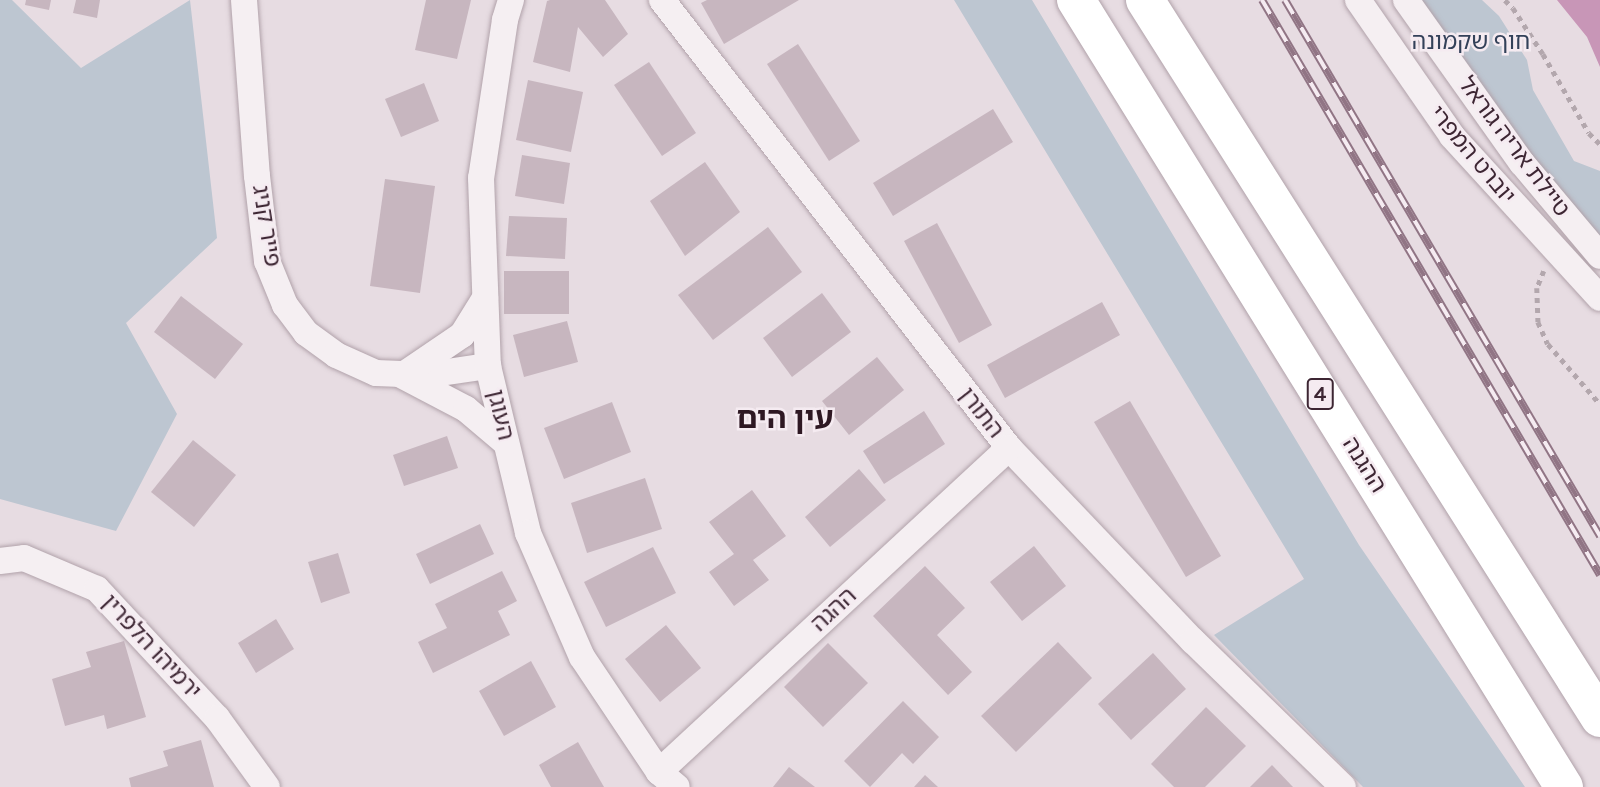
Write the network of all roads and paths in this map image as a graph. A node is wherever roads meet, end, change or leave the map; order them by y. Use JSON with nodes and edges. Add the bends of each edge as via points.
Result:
{"nodes":[{"id":1,"x":244,"y":0,"type":"edge"},
{"id":2,"x":511,"y":0,"type":"edge"},
{"id":3,"x":662,"y":0,"type":"edge"},
{"id":4,"x":1076,"y":0,"type":"edge"},
{"id":5,"x":1145,"y":0,"type":"edge"},
{"id":6,"x":1358,"y":0,"type":"edge"},
{"id":7,"x":1406,"y":0,"type":"edge"},
{"id":8,"x":1505,"y":0,"type":"edge"},
{"id":9,"x":1600,"y":144,"type":"edge"},
{"id":10,"x":1556,"y":253,"type":"junction"},
{"id":11,"x":1600,"y":256,"type":"edge"},
{"id":12,"x":485,"y":296,"type":"junction"},
{"id":13,"x":1600,"y":298,"type":"edge"},
{"id":14,"x":488,"y":366,"type":"junction"},
{"id":15,"x":401,"y":375,"type":"junction"},
{"id":16,"x":1600,"y":404,"type":"edge"},
{"id":17,"x":506,"y":443,"type":"junction"},
{"id":18,"x":1009,"y":448,"type":"junction"},
{"id":19,"x":0,"y":561,"type":"edge"},
{"id":20,"x":1600,"y":718,"type":"edge"},
{"id":21,"x":668,"y":779,"type":"edge"},
{"id":22,"x":267,"y":787,"type":"edge"},
{"id":23,"x":1343,"y":787,"type":"edge"},
{"id":24,"x":1564,"y":787,"type":"edge"}],
"edges":[{"from":1,"to":15,"type":"street","name":"פייר קניג","via":[[268,261],[285,305],[306,334],[336,355],[376,373]]},
{"from":2,"to":12,"type":"street","name":"העוגן","via":[[481,178]]},
{"from":3,"to":18,"type":"street","name":"התורן"},
{"from":4,"to":24,"type":"highway","name":"ההגנה","number":"4"},
{"from":5,"to":20,"type":"highway"},
{"from":6,"to":10,"type":"street","name":"יוברט המפרי","via":[[1452,136]]},
{"from":7,"to":11,"type":"street","name":"טיילת אריה גוראל","via":[[1522,163]]},
{"from":8,"to":9,"type":"path"},
{"from":10,"to":13,"type":"street","name":"יוברט המפרי"},
{"from":10,"to":16,"type":"path","via":[[1537,288],[1538,322],[1548,344]]},
{"from":12,"to":14,"type":"street","name":"העוגן"},
{"from":12,"to":15,"type":"street","via":[[462,335]]},
{"from":14,"to":15,"type":"street","name":"פייר קניג"},
{"from":14,"to":17,"type":"street","name":"העוגן"},
{"from":15,"to":17,"type":"street","via":[[466,409]]},
{"from":17,"to":21,"type":"street","name":"העוגן","via":[[528,533],[582,657]]},
{"from":18,"to":21,"type":"street","name":"ההגה"},
{"from":18,"to":23,"type":"street","name":"התורן","via":[[1193,641]]},
{"from":19,"to":22,"type":"street","name":"ירמיהו הלפרין","via":[[24,558],[97,589],[217,718]]}]}
